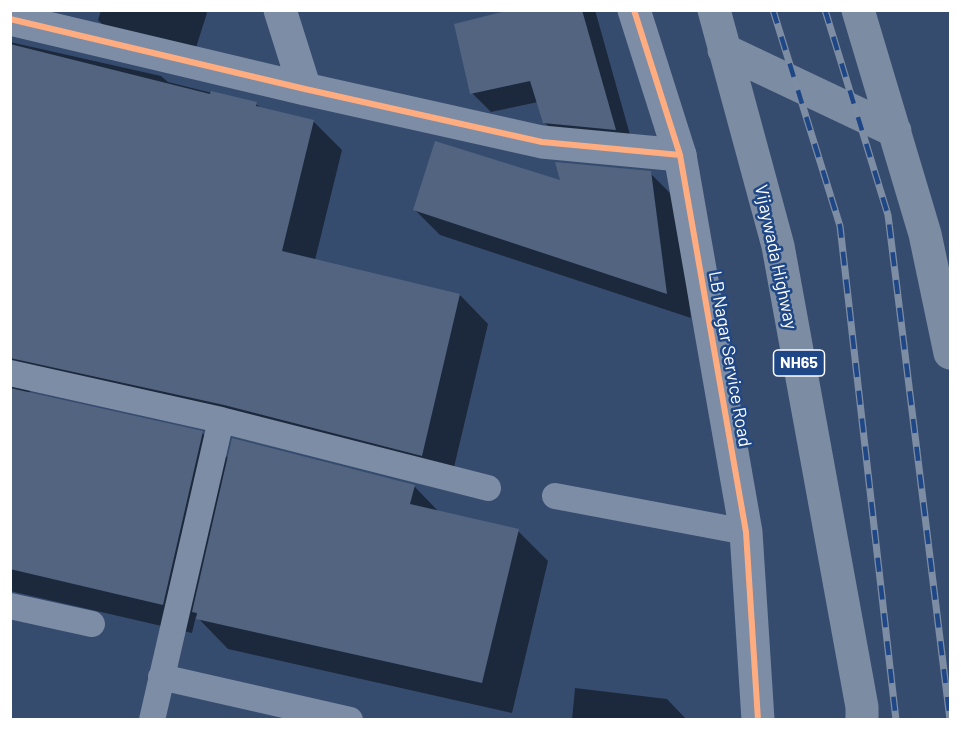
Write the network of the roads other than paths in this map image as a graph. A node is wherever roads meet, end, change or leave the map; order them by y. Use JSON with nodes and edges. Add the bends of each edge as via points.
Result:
{"nodes":[{"id":1,"x":280,"y":10,"type":"edge"},
{"id":2,"x":634,"y":10,"type":"edge"},
{"id":3,"x":714,"y":10,"type":"edge"},
{"id":4,"x":858,"y":10,"type":"edge"},
{"id":5,"x":10,"y":19,"type":"edge"},
{"id":6,"x":724,"y":50,"type":"junction"},
{"id":7,"x":305,"y":89,"type":"junction"},
{"id":8,"x":895,"y":131,"type":"junction"},
{"id":9,"x":680,"y":155,"type":"junction"},
{"id":10,"x":951,"y":353,"type":"edge"},
{"id":11,"x":10,"y":373,"type":"edge"},
{"id":12,"x":221,"y":420,"type":"junction"},
{"id":13,"x":488,"y":488,"type":"dead end"},
{"id":14,"x":555,"y":496,"type":"dead end"},
{"id":15,"x":746,"y":532,"type":"junction"},
{"id":16,"x":10,"y":606,"type":"edge"},
{"id":17,"x":92,"y":624,"type":"dead end"},
{"id":18,"x":161,"y":677,"type":"junction"},
{"id":19,"x":152,"y":720,"type":"edge"},
{"id":20,"x":350,"y":720,"type":"edge"},
{"id":21,"x":758,"y":720,"type":"edge"},
{"id":22,"x":862,"y":720,"type":"edge"}],
"edges":[{"from":1,"to":7,"type":"street"},
{"from":2,"to":9,"type":"street","name":"LB Nagar Service Road"},
{"from":3,"to":6,"type":"highway","name":"Vijaywada Highway","number":"NH65"},
{"from":4,"to":8,"type":"highway"},
{"from":5,"to":7,"type":"street"},
{"from":6,"to":8,"type":"highway"},
{"from":6,"to":22,"type":"highway","name":"Vijaywada Highway","number":"NH65","via":[[778,246]]},
{"from":7,"to":9,"type":"street","via":[[542,142]]},
{"from":8,"to":10,"type":"highway","via":[[926,234]]},
{"from":9,"to":15,"type":"street","name":"LB Nagar Service Road"},
{"from":11,"to":12,"type":"lane"},
{"from":12,"to":13,"type":"lane"},
{"from":12,"to":18,"type":"lane"},
{"from":14,"to":15,"type":"lane"},
{"from":15,"to":21,"type":"street","name":"LB Nagar Service Road"},
{"from":16,"to":17,"type":"lane"},
{"from":18,"to":19,"type":"lane"},
{"from":18,"to":20,"type":"lane"}]}
